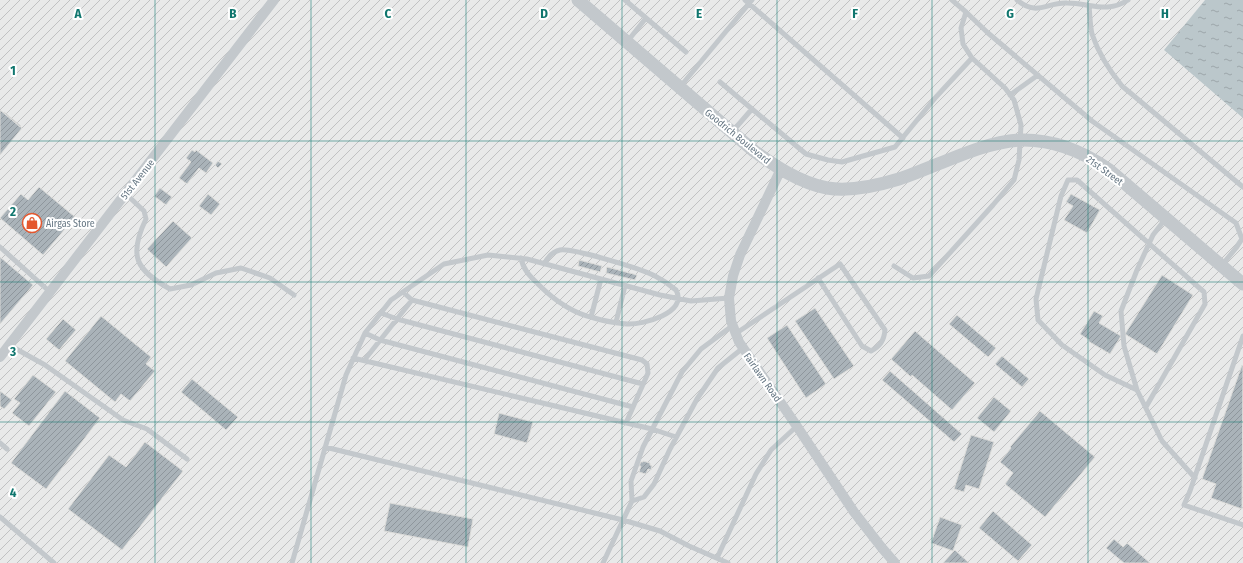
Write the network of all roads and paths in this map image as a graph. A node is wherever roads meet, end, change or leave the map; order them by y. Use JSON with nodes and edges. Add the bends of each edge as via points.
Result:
{"nodes":[{"id":1,"x":274,"y":0,"type":"edge"},
{"id":2,"x":578,"y":0,"type":"edge"},
{"id":3,"x":625,"y":0,"type":"edge"},
{"id":4,"x":952,"y":0,"type":"edge"},
{"id":5,"x":1017,"y":0,"type":"edge"},
{"id":6,"x":1128,"y":0,"type":"edge"},
{"id":7,"x":749,"y":1,"type":"edge"},
{"id":8,"x":1089,"y":6,"type":"junction"},
{"id":9,"x":966,"y":12,"type":"junction"},
{"id":10,"x":646,"y":18,"type":"junction"},
{"id":11,"x":627,"y":42,"type":"junction"},
{"id":12,"x":686,"y":52,"type":"dead end"},
{"id":13,"x":972,"y":58,"type":"junction"},
{"id":14,"x":1038,"y":75,"type":"junction"},
{"id":15,"x":720,"y":82,"type":"dead end"},
{"id":16,"x":680,"y":88,"type":"junction"},
{"id":17,"x":1010,"y":95,"type":"junction"},
{"id":18,"x":752,"y":109,"type":"junction"},
{"id":19,"x":732,"y":132,"type":"junction"},
{"id":20,"x":903,"y":138,"type":"junction"},
{"id":21,"x":1020,"y":140,"type":"junction"},
{"id":22,"x":781,"y":170,"type":"junction"},
{"id":23,"x":1243,"y":187,"type":"edge"},
{"id":24,"x":126,"y":194,"type":"junction"},
{"id":25,"x":1166,"y":218,"type":"junction"},
{"id":26,"x":1150,"y":244,"type":"junction"},
{"id":27,"x":0,"y":247,"type":"edge"},
{"id":28,"x":521,"y":258,"type":"junction"},
{"id":29,"x":544,"y":264,"type":"junction"},
{"id":30,"x":894,"y":266,"type":"dead end"},
{"id":31,"x":1222,"y":266,"type":"junction"},
{"id":32,"x":818,"y":278,"type":"junction"},
{"id":33,"x":601,"y":279,"type":"junction"},
{"id":34,"x":1243,"y":284,"type":"edge"},
{"id":35,"x":625,"y":286,"type":"junction"},
{"id":36,"x":50,"y":292,"type":"junction"},
{"id":37,"x":402,"y":292,"type":"junction"},
{"id":38,"x":294,"y":294,"type":"dead end"},
{"id":39,"x":729,"y":298,"type":"junction"},
{"id":40,"x":678,"y":299,"type":"junction"},
{"id":41,"x":412,"y":300,"type":"junction"},
{"id":42,"x":381,"y":313,"type":"junction"},
{"id":43,"x":591,"y":317,"type":"junction"},
{"id":44,"x":397,"y":319,"type":"junction"},
{"id":45,"x":616,"y":322,"type":"junction"},
{"id":46,"x":734,"y":330,"type":"junction"},
{"id":47,"x":365,"y":333,"type":"junction"},
{"id":48,"x":1243,"y":336,"type":"edge"},
{"id":49,"x":380,"y":340,"type":"junction"},
{"id":50,"x":9,"y":345,"type":"junction"},
{"id":51,"x":743,"y":348,"type":"junction"},
{"id":52,"x":0,"y":357,"type":"edge"},
{"id":53,"x":353,"y":358,"type":"junction"},
{"id":54,"x":366,"y":362,"type":"junction"},
{"id":55,"x":643,"y":384,"type":"junction"},
{"id":56,"x":1138,"y":390,"type":"junction"},
{"id":57,"x":634,"y":407,"type":"junction"},
{"id":58,"x":1146,"y":407,"type":"junction"},
{"id":59,"x":626,"y":423,"type":"junction"},
{"id":60,"x":797,"y":426,"type":"junction"},
{"id":61,"x":652,"y":429,"type":"junction"},
{"id":62,"x":676,"y":437,"type":"junction"},
{"id":63,"x":0,"y":443,"type":"edge"},
{"id":64,"x":325,"y":447,"type":"junction"},
{"id":65,"x":7,"y":449,"type":"dead end"},
{"id":66,"x":187,"y":459,"type":"dead end"},
{"id":67,"x":1195,"y":478,"type":"junction"},
{"id":68,"x":632,"y":501,"type":"junction"},
{"id":69,"x":0,"y":517,"type":"edge"},
{"id":70,"x":624,"y":520,"type":"junction"},
{"id":71,"x":1243,"y":524,"type":"edge"},
{"id":72,"x":718,"y":558,"type":"junction"},
{"id":73,"x":54,"y":563,"type":"edge"},
{"id":74,"x":292,"y":563,"type":"edge"},
{"id":75,"x":603,"y":563,"type":"edge"},
{"id":76,"x":728,"y":563,"type":"edge"},
{"id":77,"x":895,"y":563,"type":"edge"}],
"edges":[{"from":1,"to":24,"type":"street","name":"51st Avenue"},
{"from":2,"to":11,"type":"street","name":"Goodrich Boulevard"},
{"from":3,"to":10,"type":"lane"},
{"from":4,"to":9,"type":"lane"},
{"from":5,"to":8,"type":"lane","via":[[1025,6],[1037,9],[1067,2]]},
{"from":6,"to":8,"type":"lane","via":[[1119,6]]},
{"from":7,"to":16,"type":"lane"},
{"from":7,"to":20,"type":"lane"},
{"from":8,"to":23,"type":"lane","via":[[1092,33],[1107,68],[1122,86]]},
{"from":9,"to":13,"type":"lane","via":[[961,28],[963,44]]},
{"from":9,"to":14,"type":"lane"},
{"from":10,"to":11,"type":"lane"},
{"from":10,"to":12,"type":"lane"},
{"from":11,"to":16,"type":"street","name":"Goodrich Boulevard"},
{"from":13,"to":17,"type":"lane"},
{"from":13,"to":20,"type":"lane"},
{"from":14,"to":17,"type":"lane"},
{"from":14,"to":31,"type":"lane","via":[[1092,121],[1236,223],[1242,239]]},
{"from":15,"to":18,"type":"lane"},
{"from":16,"to":19,"type":"street","name":"Goodrich Boulevard"},
{"from":17,"to":21,"type":"lane","via":[[1014,100],[1021,125]]},
{"from":18,"to":19,"type":"lane"},
{"from":18,"to":20,"type":"lane","via":[[806,154],[828,160],[842,162],[874,154],[895,147]]},
{"from":19,"to":22,"type":"street","name":"Goodrich Boulevard"},
{"from":21,"to":22,"type":"street","name":"Goodrich Boulevard","via":[[991,146],[883,184],[861,188],[826,188]]},
{"from":21,"to":25,"type":"street","name":"21st Street","via":[[1048,142],[1090,157]]},
{"from":21,"to":30,"type":"lane","via":[[1014,180],[929,276],[913,278]]},
{"from":22,"to":39,"type":"street","name":"Fairlawn Road","via":[[740,255]]},
{"from":24,"to":36,"type":"street","name":"51st Avenue"},
{"from":24,"to":38,"type":"lane","via":[[144,211],[146,219],[138,234],[136,253],[142,268],[154,280],[170,289],[191,285],[216,273],[241,268],[270,278]]},
{"from":25,"to":26,"type":"lane","via":[[1153,235]]},
{"from":25,"to":31,"type":"street","name":"21st Street"},
{"from":26,"to":56,"type":"lane","via":[[1121,311],[1124,346]]},
{"from":26,"to":56,"type":"lane","via":[[1076,180],[1068,180],[1061,196],[1036,299],[1038,320],[1062,345],[1105,375]]},
{"from":26,"to":58,"type":"lane","via":[[1204,292],[1205,304]]},
{"from":27,"to":36,"type":"lane"},
{"from":28,"to":29,"type":"lane"},
{"from":28,"to":37,"type":"lane","via":[[488,255],[444,264]]},
{"from":28,"to":43,"type":"lane","via":[[526,273],[548,295],[569,310]]},
{"from":29,"to":33,"type":"lane"},
{"from":29,"to":40,"type":"lane","via":[[556,252],[578,252],[655,276],[676,290]]},
{"from":31,"to":34,"type":"street","name":"21st Street"},
{"from":32,"to":32,"type":"lane","via":[[840,264],[885,330],[884,339],[877,347],[871,351],[862,346]]},
{"from":32,"to":46,"type":"lane"},
{"from":33,"to":35,"type":"lane"},
{"from":33,"to":43,"type":"lane"},
{"from":35,"to":40,"type":"lane"},
{"from":35,"to":45,"type":"lane"},
{"from":36,"to":50,"type":"street","name":"51st Avenue"},
{"from":37,"to":41,"type":"lane"},
{"from":37,"to":42,"type":"lane","via":[[391,300]]},
{"from":39,"to":40,"type":"lane","via":[[691,301]]},
{"from":39,"to":46,"type":"street","name":"Fairlawn Road"},
{"from":40,"to":45,"type":"lane","via":[[676,306],[665,315],[628,324]]},
{"from":41,"to":44,"type":"lane"},
{"from":41,"to":55,"type":"lane","via":[[642,360],[648,369]]},
{"from":42,"to":44,"type":"lane"},
{"from":42,"to":47,"type":"lane"},
{"from":43,"to":45,"type":"lane"},
{"from":44,"to":49,"type":"lane"},
{"from":44,"to":55,"type":"lane"},
{"from":46,"to":51,"type":"street","name":"Fairlawn Road"},
{"from":46,"to":61,"type":"lane","via":[[701,349],[682,372]]},
{"from":47,"to":49,"type":"lane"},
{"from":47,"to":53,"type":"lane"},
{"from":48,"to":67,"type":"lane"},
{"from":49,"to":54,"type":"lane","via":[[366,358]]},
{"from":49,"to":57,"type":"lane"},
{"from":50,"to":52,"type":"street","name":"51st Avenue"},
{"from":50,"to":66,"type":"lane","via":[[45,365],[123,420],[147,429]]},
{"from":51,"to":60,"type":"street","name":"Fairlawn Road"},
{"from":51,"to":62,"type":"lane","via":[[718,368]]},
{"from":53,"to":54,"type":"lane"},
{"from":53,"to":64,"type":"lane"},
{"from":54,"to":59,"type":"lane"},
{"from":55,"to":57,"type":"lane"},
{"from":56,"to":58,"type":"lane"},
{"from":57,"to":59,"type":"lane"},
{"from":58,"to":67,"type":"lane","via":[[1162,441]]},
{"from":59,"to":61,"type":"lane"},
{"from":60,"to":72,"type":"lane","via":[[770,450],[756,474]]},
{"from":60,"to":77,"type":"street","name":"Fairlawn Road","via":[[863,525]]},
{"from":61,"to":62,"type":"lane"},
{"from":61,"to":68,"type":"lane","via":[[642,448],[631,481]]},
{"from":62,"to":68,"type":"lane","via":[[654,484],[644,497]]},
{"from":63,"to":65,"type":"lane"},
{"from":64,"to":70,"type":"lane"},
{"from":64,"to":74,"type":"lane"},
{"from":67,"to":71,"type":"lane","via":[[1184,505]]},
{"from":68,"to":70,"type":"lane"},
{"from":69,"to":73,"type":"lane"},
{"from":70,"to":72,"type":"lane","via":[[660,530]]},
{"from":70,"to":75,"type":"lane"},
{"from":72,"to":76,"type":"lane"}]}
